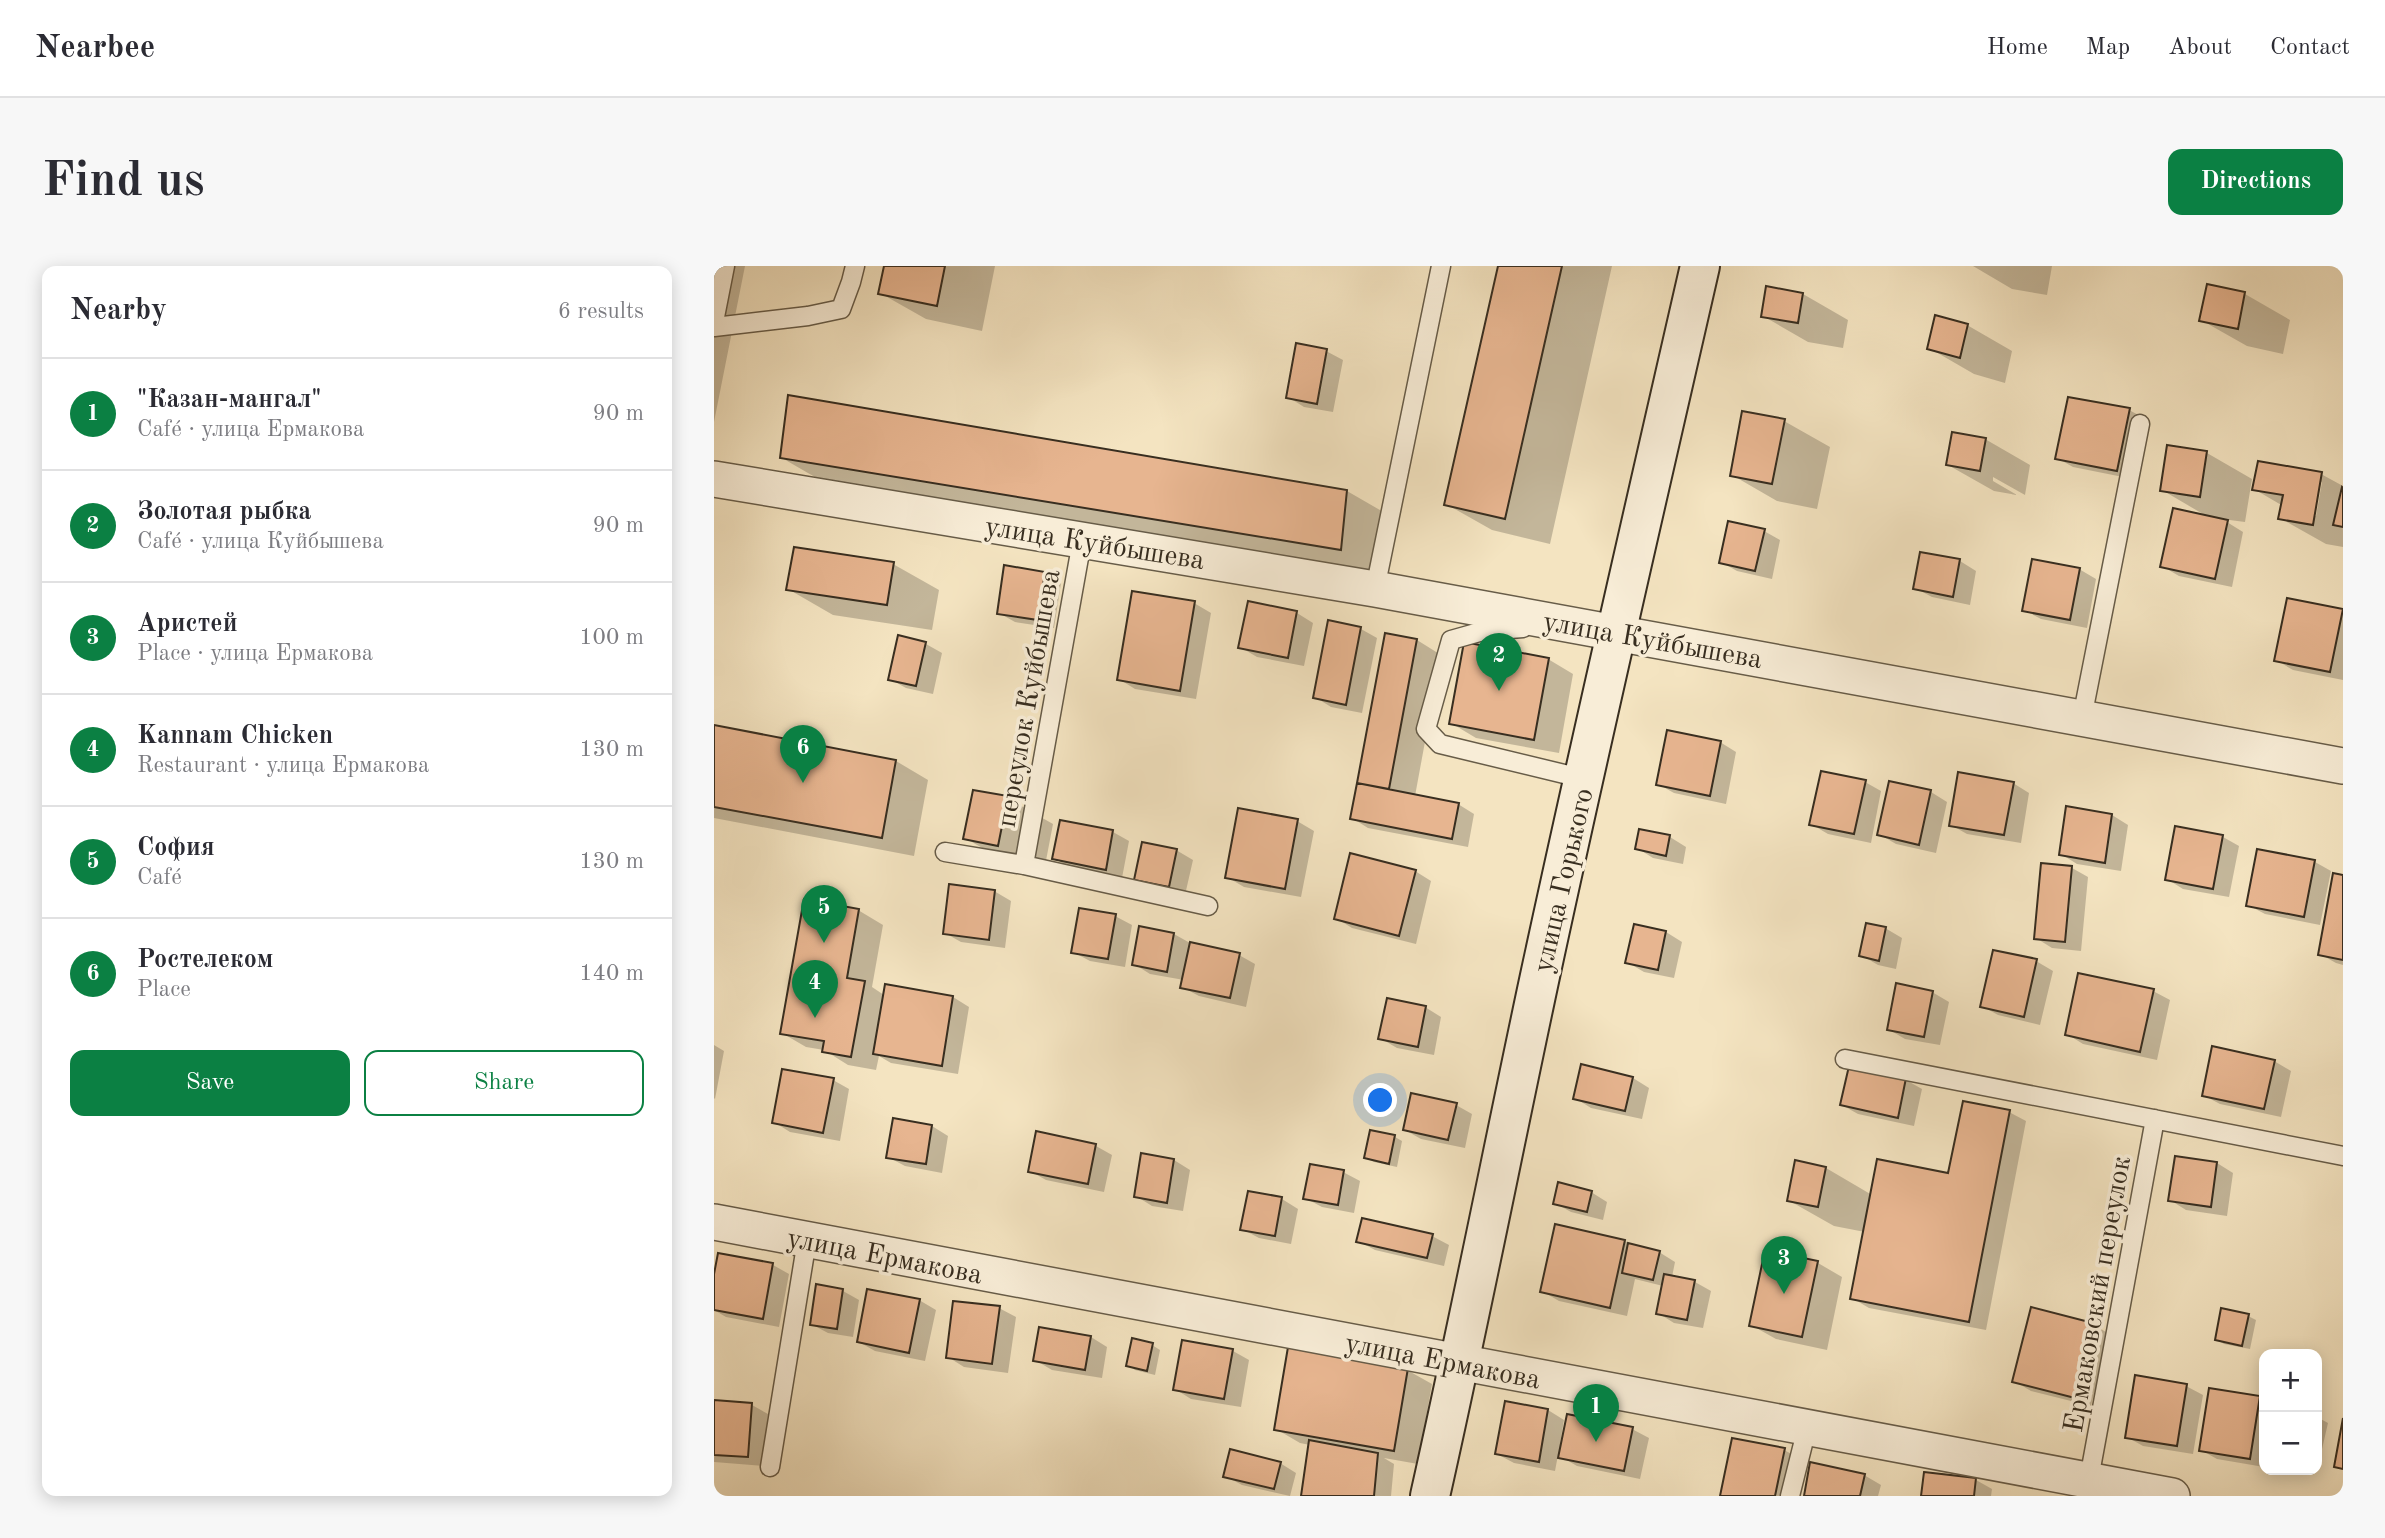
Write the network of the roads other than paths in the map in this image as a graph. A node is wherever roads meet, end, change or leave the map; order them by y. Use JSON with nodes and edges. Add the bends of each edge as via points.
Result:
{"nodes":[{"id":1,"x":725,"y":266,"type":"edge"},
{"id":2,"x":855,"y":266,"type":"edge"},
{"id":3,"x":1441,"y":266,"type":"edge"},
{"id":4,"x":1700,"y":266,"type":"edge"},
{"id":5,"x":714,"y":325,"type":"edge"},
{"id":6,"x":2140,"y":424,"type":"dead end"},
{"id":7,"x":714,"y":479,"type":"edge"},
{"id":8,"x":1082,"y":541,"type":"junction"},
{"id":9,"x":1375,"y":589,"type":"junction"},
{"id":10,"x":1576,"y":625,"type":"junction"},
{"id":11,"x":1616,"y":632,"type":"junction"},
{"id":12,"x":2082,"y":718,"type":"junction"},
{"id":13,"x":2343,"y":766,"type":"edge"},
{"id":14,"x":1585,"y":779,"type":"junction"},
{"id":15,"x":945,"y":852,"type":"dead end"},
{"id":16,"x":1024,"y":865,"type":"junction"},
{"id":17,"x":1208,"y":906,"type":"dead end"},
{"id":18,"x":1845,"y":1059,"type":"dead end"},
{"id":19,"x":2155,"y":1119,"type":"junction"},
{"id":20,"x":2343,"y":1156,"type":"edge"},
{"id":21,"x":714,"y":1222,"type":"edge"},
{"id":22,"x":807,"y":1240,"type":"junction"},
{"id":23,"x":1460,"y":1364,"type":"junction"},
{"id":24,"x":1807,"y":1428,"type":"junction"},
{"id":25,"x":771,"y":1467,"type":"dead end"},
{"id":26,"x":2089,"y":1479,"type":"junction"},
{"id":27,"x":1430,"y":1496,"type":"edge"},
{"id":28,"x":1790,"y":1496,"type":"edge"},
{"id":29,"x":2172,"y":1496,"type":"edge"}],
"edges":[{"from":1,"to":5,"type":"lane"},
{"from":2,"to":5,"type":"lane","via":[[841,309]]},
{"from":3,"to":9,"type":"lane"},
{"from":4,"to":11,"type":"main road","name":"улица Горького"},
{"from":6,"to":12,"type":"lane"},
{"from":7,"to":8,"type":"street","name":"улица Куйбышева"},
{"from":8,"to":9,"type":"street","name":"улица Куйбышева"},
{"from":8,"to":16,"type":"lane","name":"переулок Куйбышева"},
{"from":9,"to":10,"type":"street","name":"улица Куйбышева"},
{"from":10,"to":11,"type":"street","name":"улица Куйбышева"},
{"from":10,"to":14,"type":"lane","via":[[1483,631],[1451,640],[1426,729],[1440,744]]},
{"from":11,"to":12,"type":"street","name":"улица Куйбышева"},
{"from":11,"to":14,"type":"main road","name":"улица Горького"},
{"from":12,"to":13,"type":"street","name":"улица Куйбышева"},
{"from":14,"to":23,"type":"main road","name":"улица Горького"},
{"from":15,"to":16,"type":"lane","name":"переулок Куйбышева"},
{"from":16,"to":17,"type":"lane","name":"переулок Куйбышева"},
{"from":18,"to":19,"type":"lane"},
{"from":19,"to":20,"type":"lane"},
{"from":19,"to":26,"type":"lane","name":"Ермаковский переулок"},
{"from":21,"to":22,"type":"street","name":"улица Ермакова"},
{"from":22,"to":23,"type":"street","name":"улица Ермакова"},
{"from":22,"to":25,"type":"lane"},
{"from":23,"to":24,"type":"street","name":"улица Ермакова"},
{"from":23,"to":27,"type":"main road","name":"улица Горького"},
{"from":24,"to":26,"type":"street","name":"улица Ермакова"},
{"from":24,"to":28,"type":"lane"},
{"from":26,"to":29,"type":"street","name":"улица Ермакова"}]}
